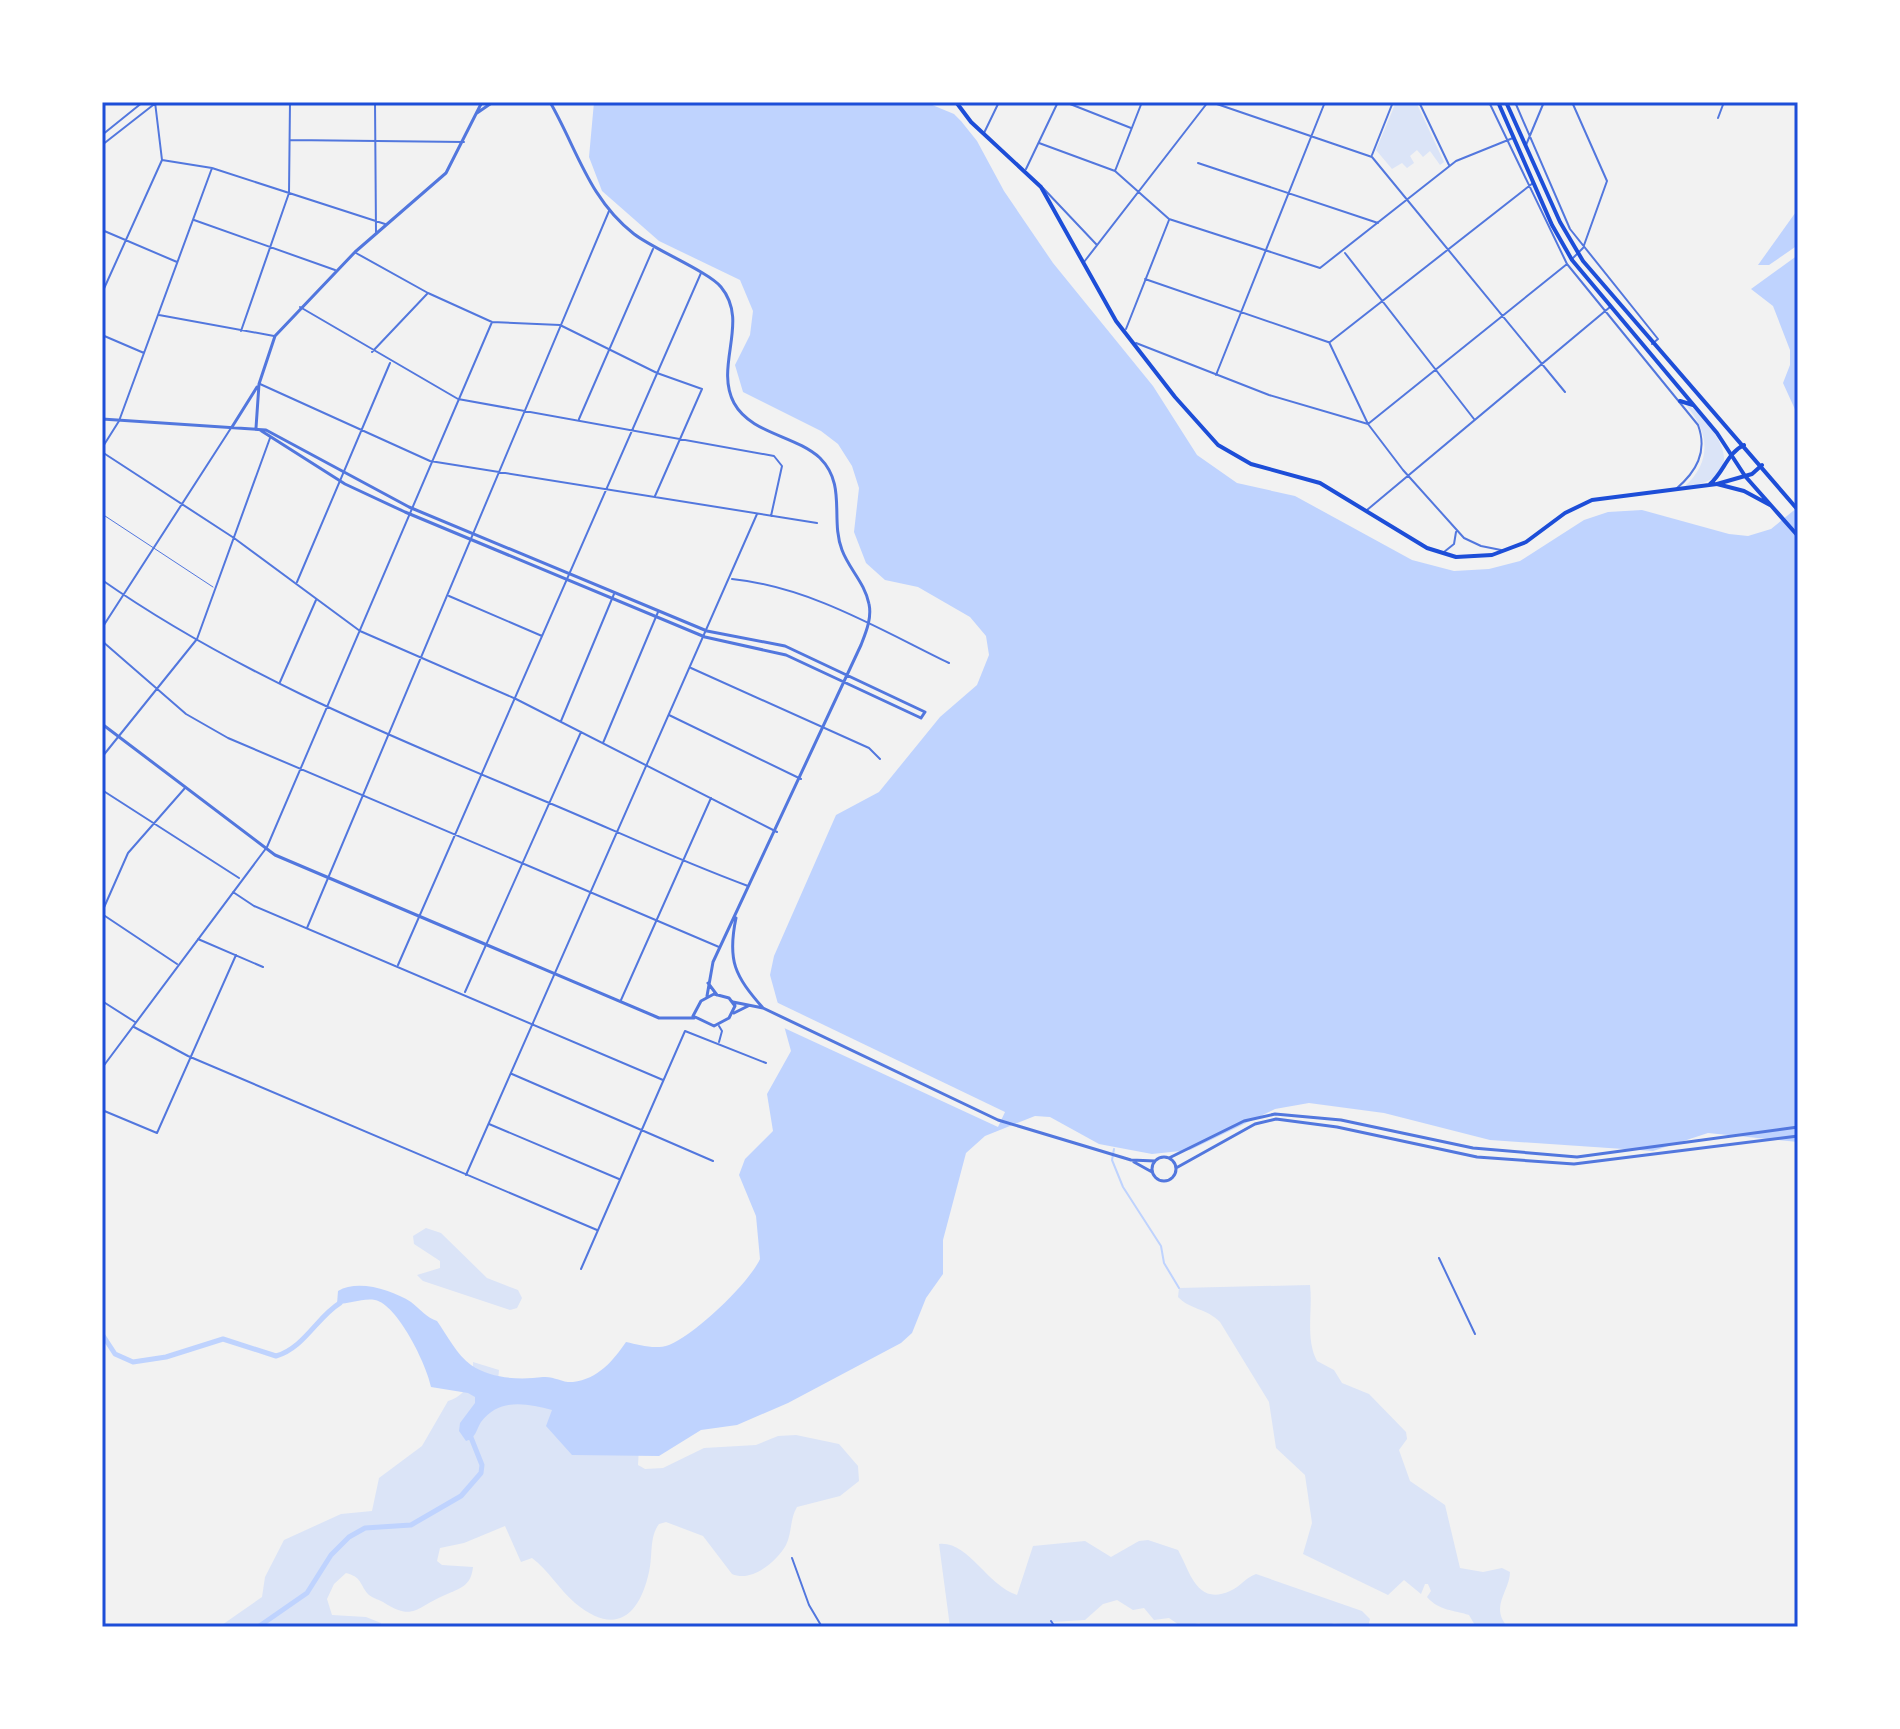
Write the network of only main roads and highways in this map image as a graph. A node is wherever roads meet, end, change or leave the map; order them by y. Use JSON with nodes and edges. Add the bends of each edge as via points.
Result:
{"nodes":[{"id":1,"x":956,"y":102,"type":"edge"},
{"id":2,"x":1498,"y":102,"type":"edge"},
{"id":3,"x":1506,"y":102,"type":"edge"},
{"id":4,"x":1680,"y":401,"type":"road end"},
{"id":5,"x":1695,"y":406,"type":"junction"},
{"id":6,"x":1744,"y":445,"type":"junction"},
{"id":7,"x":1730,"y":455,"type":"junction"},
{"id":8,"x":1762,"y":465,"type":"junction"},
{"id":9,"x":1745,"y":476,"type":"junction"},
{"id":10,"x":1717,"y":484,"type":"junction"},
{"id":11,"x":1708,"y":486,"type":"junction"},
{"id":12,"x":1773,"y":507,"type":"junction"},
{"id":13,"x":1798,"y":510,"type":"edge"},
{"id":14,"x":1798,"y":536,"type":"edge"}],
"edges":[{"from":1,"to":11,"type":"main road","via":[[1041,187],[1124,333],[1226,452],[1320,483],[1440,553],[1476,557],[1511,549],[1592,500]]},
{"from":2,"to":5,"type":"main road","via":[[1570,262]]},
{"from":3,"to":6,"type":"main road","via":[[1579,255]]},
{"from":4,"to":5,"type":"main road"},
{"from":5,"to":7,"type":"main road"},
{"from":6,"to":7,"type":"main road"},
{"from":6,"to":8,"type":"main road"},
{"from":7,"to":9,"type":"main road"},
{"from":7,"to":11,"type":"main road"},
{"from":8,"to":9,"type":"main road"},
{"from":8,"to":13,"type":"main road"},
{"from":9,"to":10,"type":"main road"},
{"from":9,"to":12,"type":"main road"},
{"from":10,"to":11,"type":"main road"},
{"from":10,"to":12,"type":"main road"},
{"from":12,"to":14,"type":"main road"}]}
